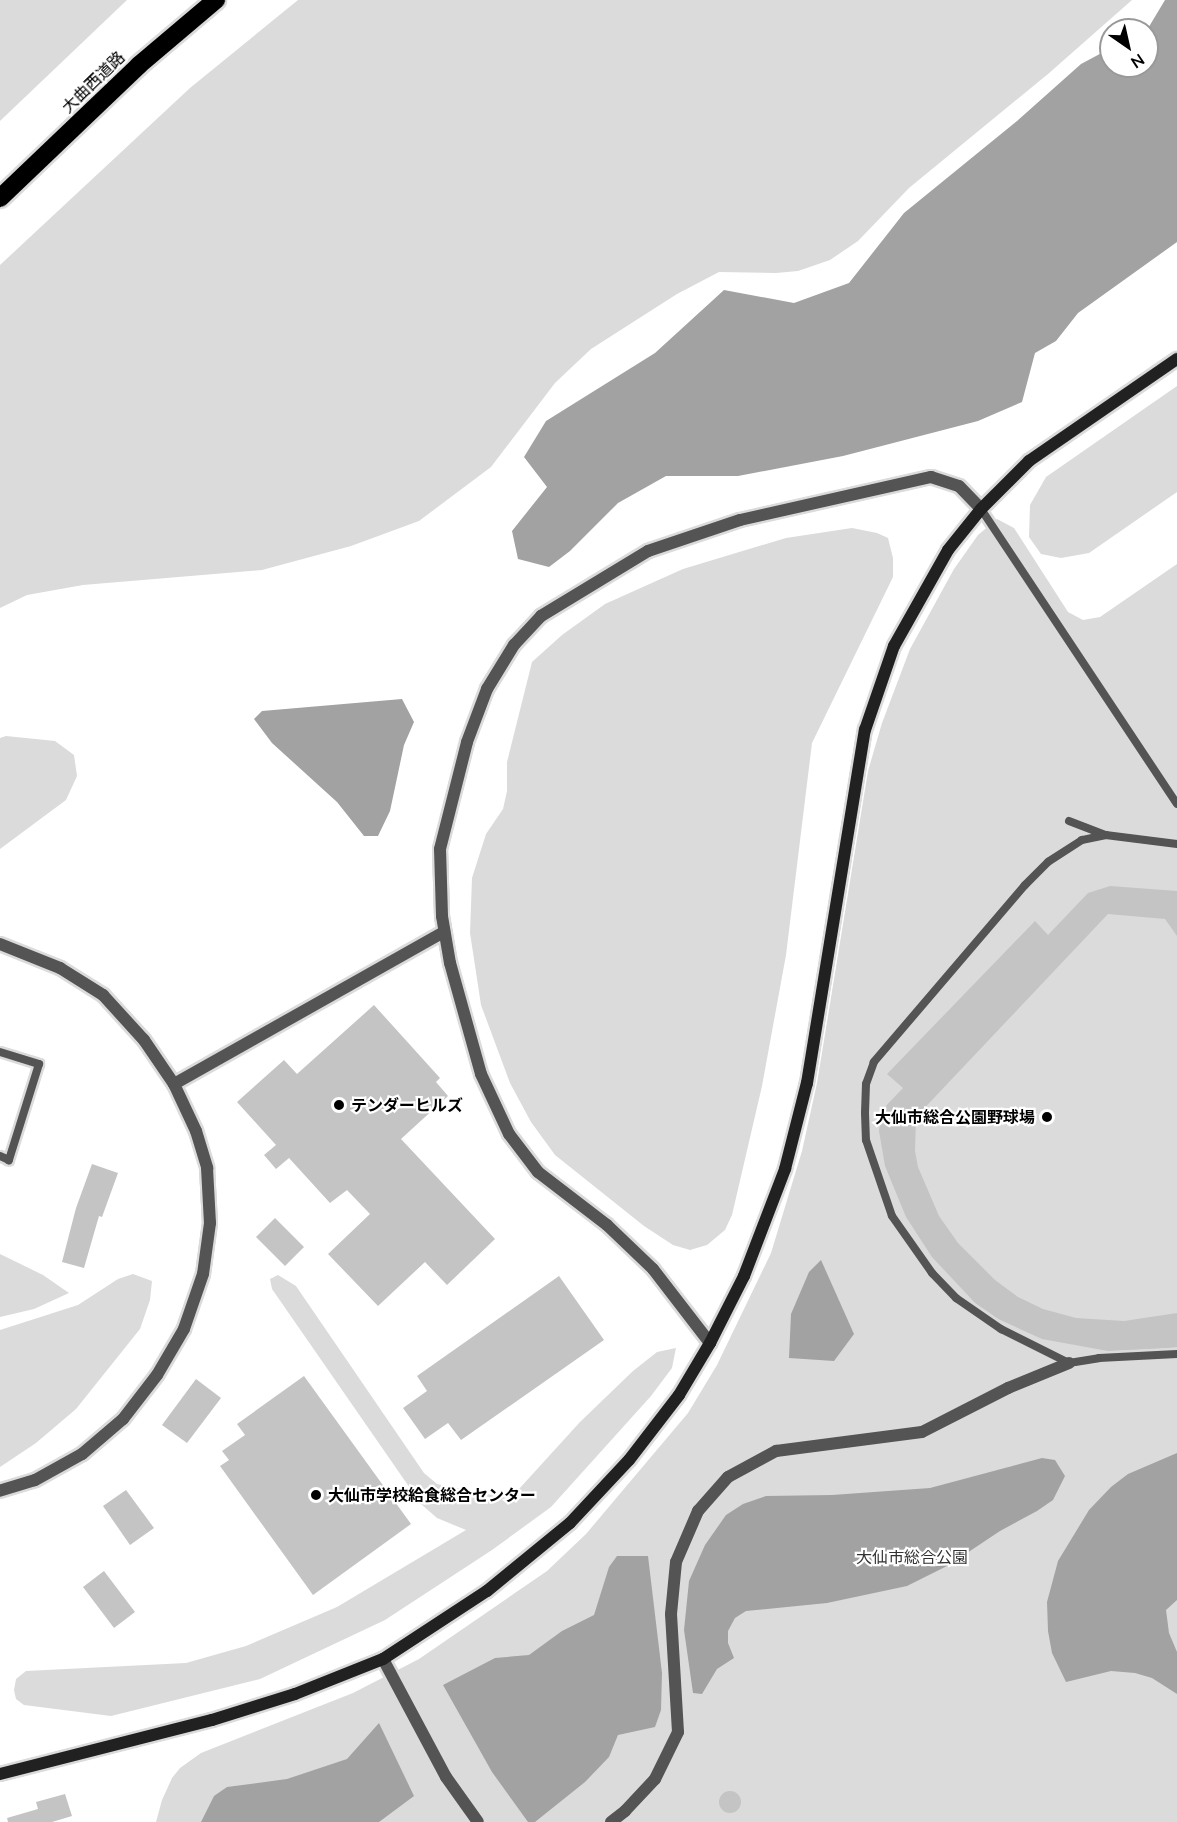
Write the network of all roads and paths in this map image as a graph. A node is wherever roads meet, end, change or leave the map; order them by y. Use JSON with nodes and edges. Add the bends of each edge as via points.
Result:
{"nodes":[{"id":1,"x":216,"y":0,"type":"edge"},
{"id":2,"x":0,"y":198,"type":"edge"},
{"id":3,"x":1177,"y":359,"type":"edge"},
{"id":4,"x":981,"y":508,"type":"junction"},
{"id":5,"x":1177,"y":804,"type":"edge"},
{"id":6,"x":1069,"y":820,"type":"dead end"},
{"id":7,"x":1106,"y":835,"type":"junction"},
{"id":8,"x":1177,"y":844,"type":"edge"},
{"id":9,"x":444,"y":932,"type":"junction"},
{"id":10,"x":0,"y":944,"type":"edge"},
{"id":11,"x":0,"y":1052,"type":"edge"},
{"id":12,"x":174,"y":1084,"type":"junction"},
{"id":13,"x":0,"y":1156,"type":"edge"},
{"id":14,"x":710,"y":1343,"type":"junction"},
{"id":15,"x":1177,"y":1354,"type":"edge"},
{"id":16,"x":1069,"y":1363,"type":"junction"},
{"id":17,"x":0,"y":1491,"type":"edge"},
{"id":18,"x":383,"y":1659,"type":"junction"},
{"id":19,"x":0,"y":1774,"type":"edge"},
{"id":20,"x":478,"y":1822,"type":"edge"},
{"id":21,"x":611,"y":1822,"type":"edge"}],
"edges":[{"from":1,"to":2,"type":"highway","name":"大曲西道路","via":[[139,65]]},
{"from":3,"to":4,"type":"street","via":[[1029,461]]},
{"from":4,"to":5,"type":"lane"},
{"from":4,"to":9,"type":"street","via":[[959,486],[931,477],[740,520],[648,551],[541,616],[514,645],[488,689],[467,742],[440,849]]},
{"from":4,"to":14,"type":"street","via":[[948,550],[894,646],[865,730],[799,1116],[785,1169],[744,1276]]},
{"from":6,"to":7,"type":"lane"},
{"from":7,"to":8,"type":"lane"},
{"from":7,"to":16,"type":"lane","via":[[1082,840],[1048,862],[1024,885],[893,1037],[874,1062],[866,1084],[866,1140],[892,1216],[906,1238],[957,1298],[1018,1339]]},
{"from":9,"to":12,"type":"street"},
{"from":9,"to":14,"type":"street","via":[[481,1074],[509,1134],[538,1172],[608,1225],[653,1269]]},
{"from":10,"to":12,"type":"street","via":[[60,968],[103,995],[144,1040]]},
{"from":11,"to":13,"type":"lane","via":[[39,1064],[9,1160]]},
{"from":12,"to":17,"type":"street","via":[[196,1131],[207,1168],[210,1223],[203,1274],[184,1329],[157,1375],[123,1419],[82,1454],[35,1480]]},
{"from":14,"to":18,"type":"street","via":[[679,1395],[629,1460],[570,1523],[487,1591]]},
{"from":15,"to":16,"type":"lane"},
{"from":16,"to":21,"type":"street","via":[[1008,1388],[922,1432],[776,1451],[728,1477],[698,1511],[676,1562],[671,1614],[678,1732],[655,1779]]},
{"from":18,"to":19,"type":"street","via":[[295,1694],[212,1720]]},
{"from":18,"to":20,"type":"street","via":[[446,1777]]}]}
